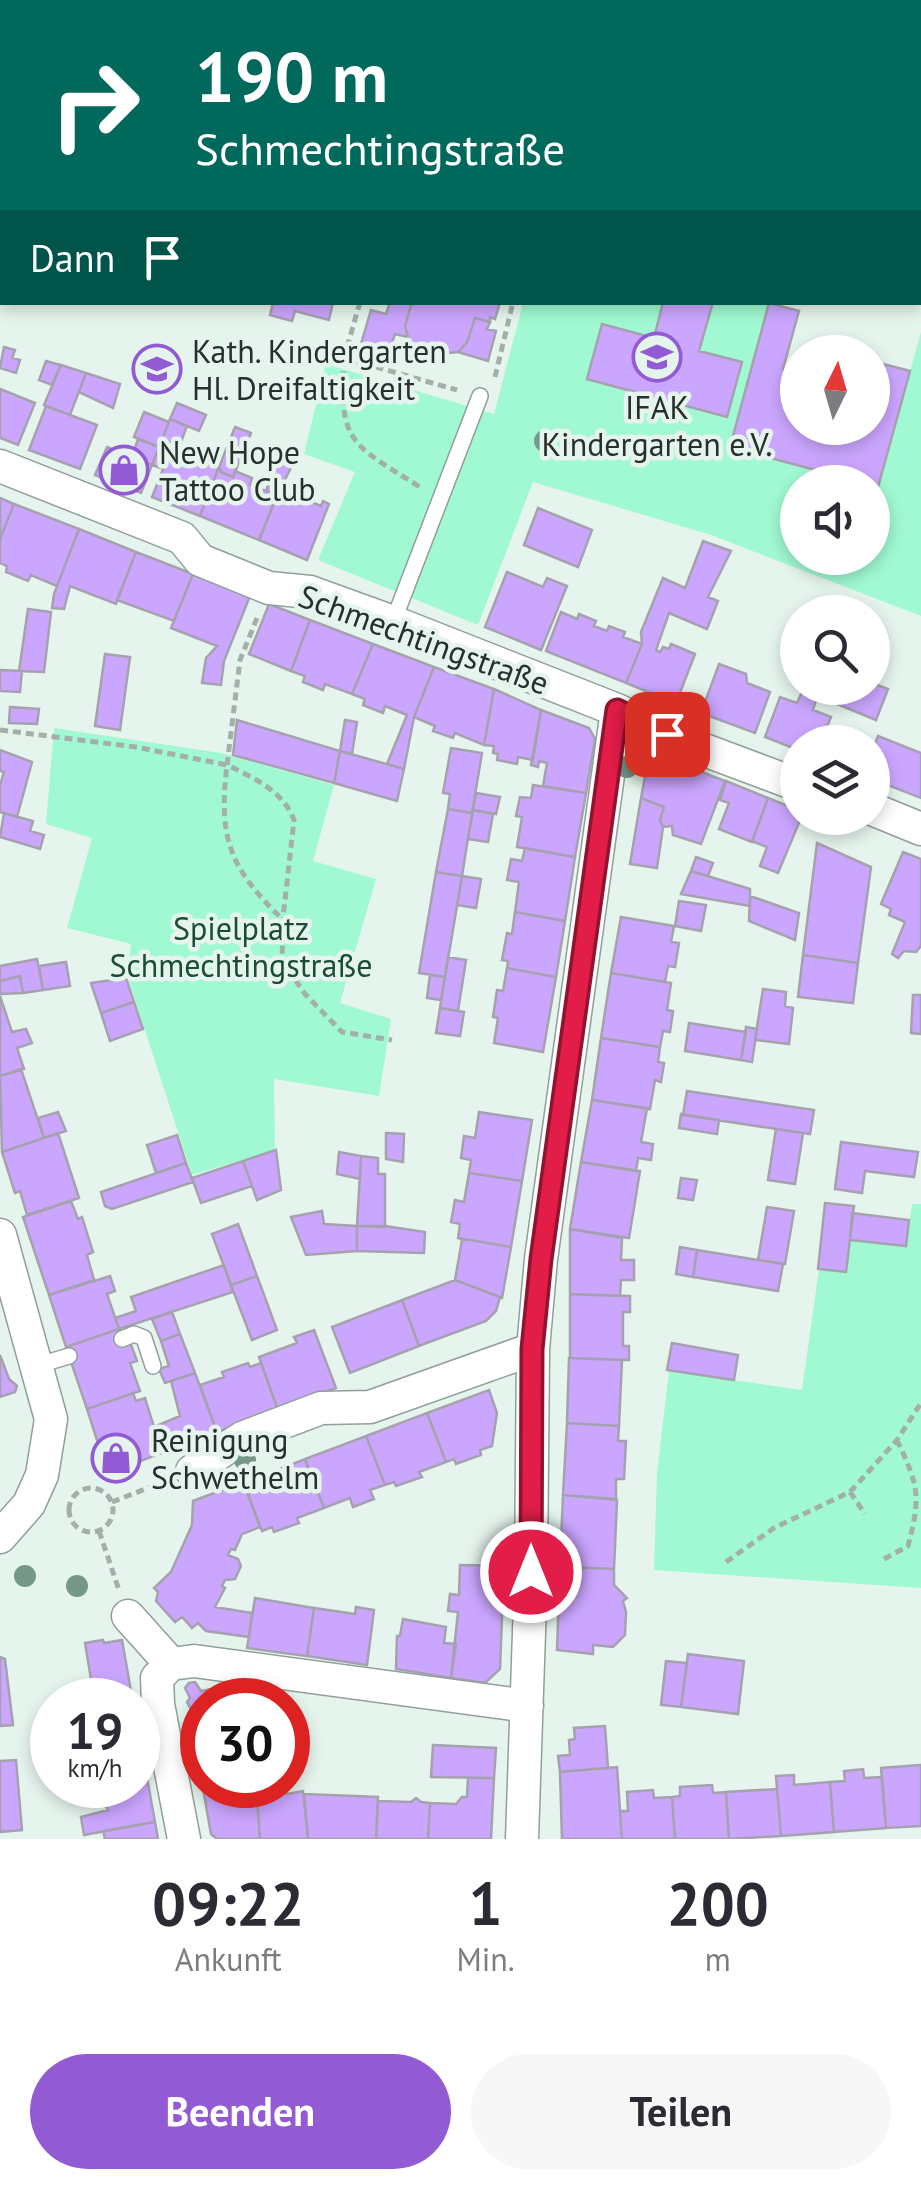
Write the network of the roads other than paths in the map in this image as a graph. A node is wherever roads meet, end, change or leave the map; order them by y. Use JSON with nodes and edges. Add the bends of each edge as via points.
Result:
{"nodes":[{"id":1,"x":480,"y":396,"type":"road end"},
{"id":2,"x":0,"y":466,"type":"edge"},
{"id":3,"x":392,"y":622,"type":"junction"},
{"id":4,"x":617,"y":710,"type":"junction"},
{"id":5,"x":780,"y":779,"type":"edge"},
{"id":6,"x":890,"y":816,"type":"edge"},
{"id":7,"x":921,"y":828,"type":"edge"},
{"id":8,"x":0,"y":1235,"type":"edge"},
{"id":9,"x":122,"y":1338,"type":"dead end"},
{"id":10,"x":532,"y":1349,"type":"junction"},
{"id":11,"x":152,"y":1366,"type":"dead end"},
{"id":12,"x":192,"y":1471,"type":"road end"},
{"id":13,"x":0,"y":1538,"type":"edge"},
{"id":14,"x":128,"y":1616,"type":"road end"},
{"id":15,"x":170,"y":1664,"type":"junction"},
{"id":16,"x":528,"y":1706,"type":"junction"},
{"id":17,"x":184,"y":1839,"type":"edge"},
{"id":18,"x":522,"y":1839,"type":"edge"}],
"edges":[{"from":1,"to":3,"type":"lane"},
{"from":2,"to":3,"type":"street","name":"Schmechtingstraße","via":[[182,538],[200,560],[269,588],[310,592]]},
{"from":3,"to":4,"type":"street","name":"Schmechtingstraße"},
{"from":4,"to":5,"type":"street","name":"Schmechtingstraße"},
{"from":4,"to":10,"type":"street"},
{"from":6,"to":7,"type":"street"},
{"from":8,"to":13,"type":"street","via":[[51,1371],[42,1475]]},
{"from":9,"to":11,"type":"lane","via":[[144,1338]]},
{"from":10,"to":12,"type":"street","via":[[370,1407],[321,1408],[242,1438]]},
{"from":10,"to":16,"type":"street"},
{"from":14,"to":15,"type":"street"},
{"from":15,"to":16,"type":"street","via":[[194,1661]]},
{"from":15,"to":17,"type":"street","via":[[157,1678],[158,1704]]},
{"from":16,"to":18,"type":"street"}]}
